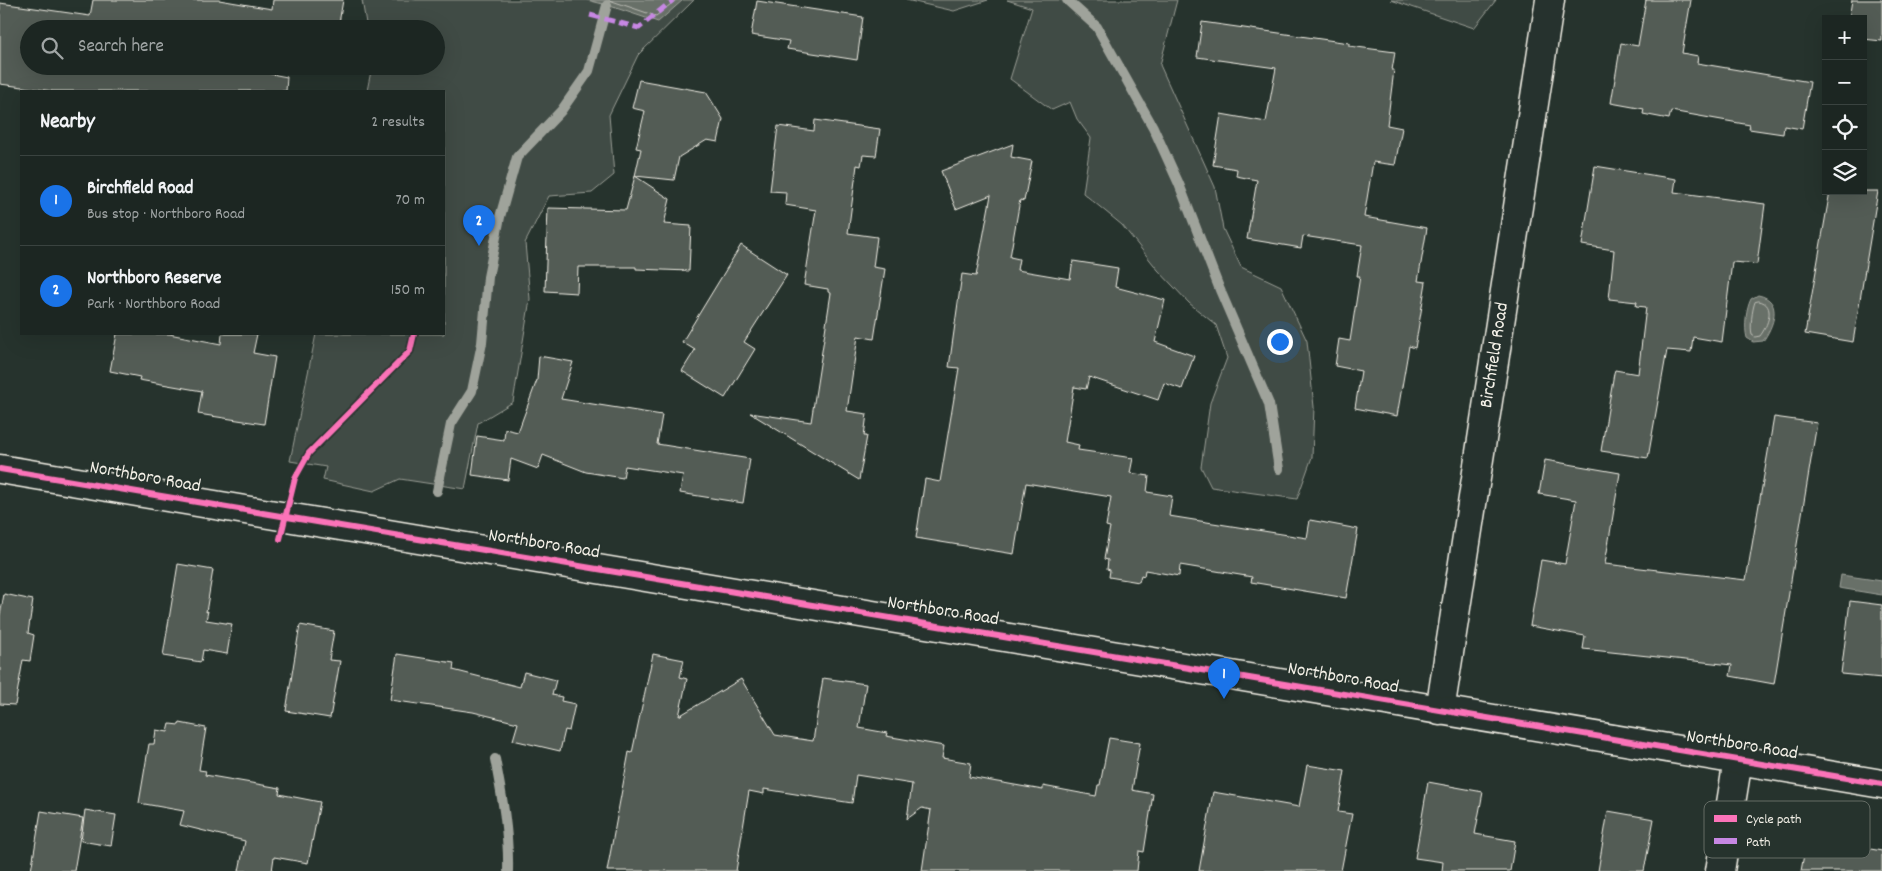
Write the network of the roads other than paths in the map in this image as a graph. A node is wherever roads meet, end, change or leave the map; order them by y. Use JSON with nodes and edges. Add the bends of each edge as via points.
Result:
{"nodes":[{"id":1,"x":1550,"y":0,"type":"edge"},
{"id":2,"x":0,"y":469,"type":"edge"},
{"id":3,"x":1440,"y":711,"type":"junction"},
{"id":4,"x":1738,"y":760,"type":"junction"},
{"id":5,"x":1882,"y":784,"type":"edge"},
{"id":6,"x":1731,"y":801,"type":"edge"},
{"id":7,"x":1722,"y":858,"type":"edge"},
{"id":8,"x":1720,"y":871,"type":"edge"}],
"edges":[{"from":1,"to":3,"type":"street","name":"Birchfield Road"},
{"from":2,"to":3,"type":"street","name":"Northboro Road"},
{"from":3,"to":4,"type":"street","name":"Northboro Road"},
{"from":4,"to":5,"type":"street","name":"Northboro Road"},
{"from":4,"to":6,"type":"street"},
{"from":7,"to":8,"type":"street"}]}
